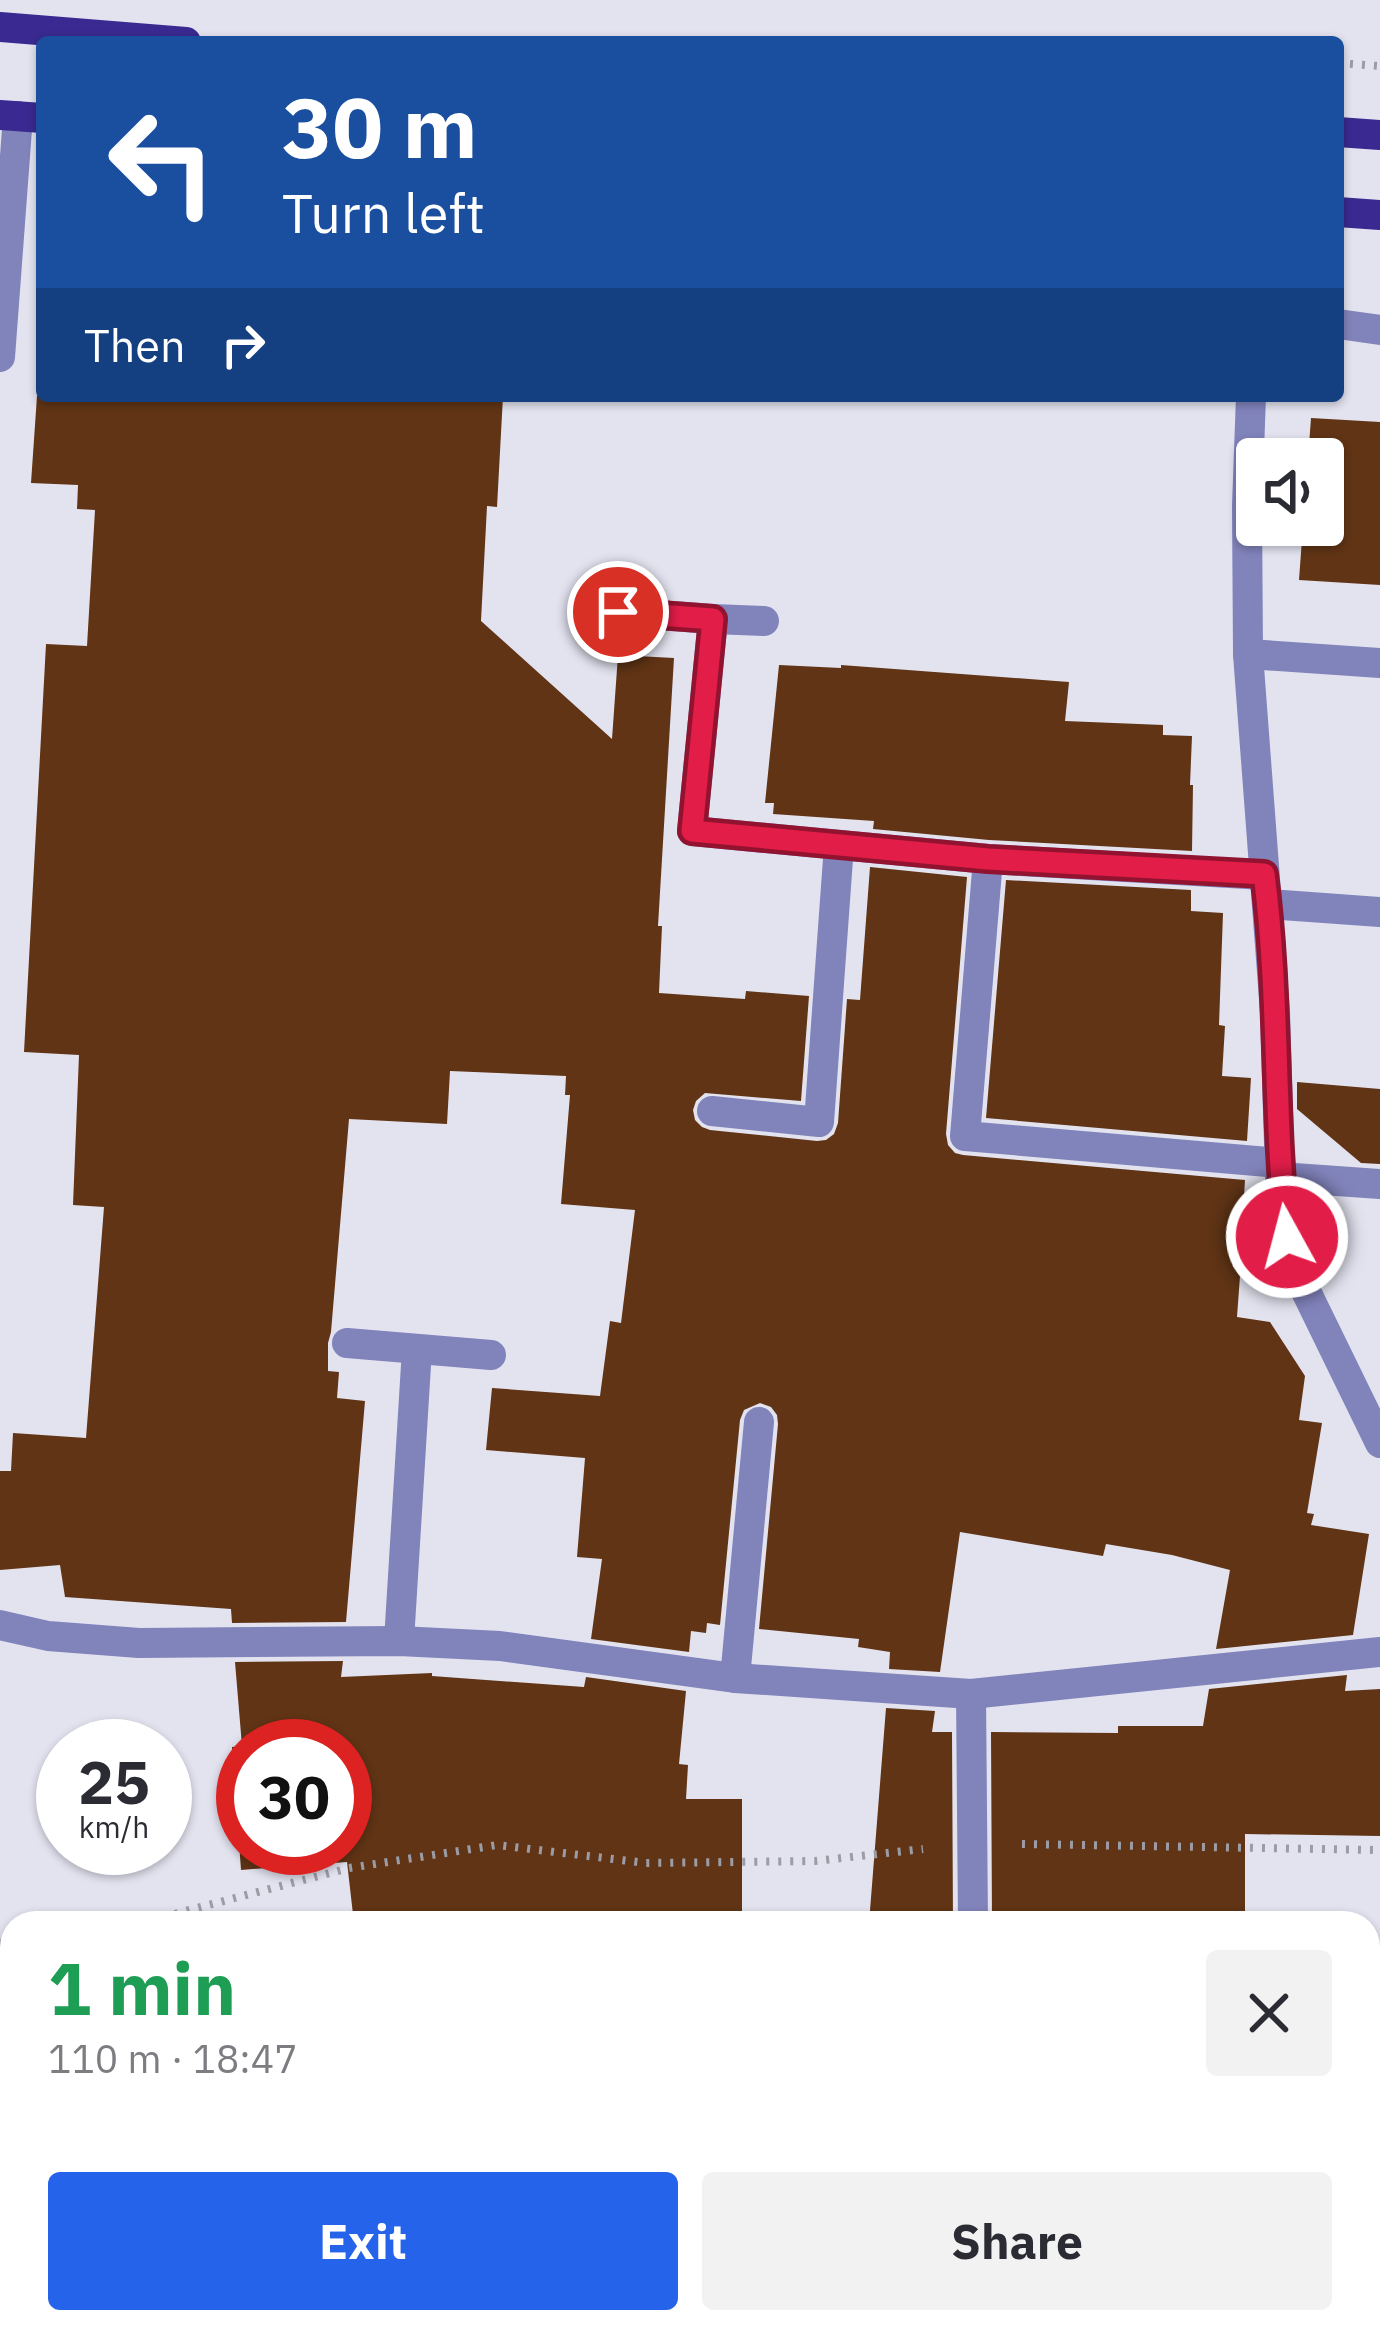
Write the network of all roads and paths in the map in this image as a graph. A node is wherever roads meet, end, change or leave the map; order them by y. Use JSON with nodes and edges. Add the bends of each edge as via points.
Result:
{"nodes":[{"id":1,"x":0,"y":27,"type":"edge"},
{"id":2,"x":112,"y":36,"type":"edge"},
{"id":3,"x":1344,"y":63,"type":"edge"},
{"id":4,"x":1379,"y":66,"type":"edge"},
{"id":5,"x":20,"y":116,"type":"edge"},
{"id":6,"x":1344,"y":132,"type":"edge"},
{"id":7,"x":1380,"y":135,"type":"edge"},
{"id":8,"x":1344,"y":212,"type":"edge"},
{"id":9,"x":1380,"y":215,"type":"edge"},
{"id":10,"x":1344,"y":325,"type":"edge"},
{"id":11,"x":1380,"y":330,"type":"edge"},
{"id":12,"x":0,"y":357,"type":"edge"},
{"id":13,"x":1251,"y":402,"type":"edge"},
{"id":14,"x":618,"y":612,"type":"dead end"},
{"id":15,"x":713,"y":619,"type":"junction"},
{"id":16,"x":764,"y":622,"type":"dead end"},
{"id":17,"x":1248,"y":654,"type":"junction"},
{"id":18,"x":1380,"y":663,"type":"edge"},
{"id":19,"x":839,"y":845,"type":"junction"},
{"id":20,"x":988,"y":859,"type":"junction"},
{"id":21,"x":1266,"y":890,"type":"junction"},
{"id":22,"x":1380,"y":912,"type":"edge"},
{"id":23,"x":712,"y":1111,"type":"dead end"},
{"id":24,"x":1279,"y":1170,"type":"junction"},
{"id":25,"x":1380,"y":1184,"type":"edge"},
{"id":26,"x":347,"y":1343,"type":"dead end"},
{"id":27,"x":417,"y":1349,"type":"junction"},
{"id":28,"x":491,"y":1355,"type":"dead end"},
{"id":29,"x":759,"y":1422,"type":"dead end"},
{"id":30,"x":1380,"y":1443,"type":"edge"},
{"id":31,"x":0,"y":1625,"type":"edge"},
{"id":32,"x":399,"y":1641,"type":"junction"},
{"id":33,"x":1380,"y":1652,"type":"edge"},
{"id":34,"x":735,"y":1678,"type":"junction"},
{"id":35,"x":971,"y":1694,"type":"junction"},
{"id":36,"x":973,"y":1843,"type":"junction"},
{"id":37,"x":1380,"y":1850,"type":"edge"},
{"id":38,"x":186,"y":1911,"type":"edge"},
{"id":39,"x":973,"y":1911,"type":"edge"}],
"edges":[{"from":1,"to":2,"type":"main road"},
{"from":3,"to":4,"type":"path"},
{"from":5,"to":12,"type":"street"},
{"from":6,"to":7,"type":"main road"},
{"from":8,"to":9,"type":"main road"},
{"from":10,"to":11,"type":"street"},
{"from":13,"to":17,"type":"street"},
{"from":14,"to":15,"type":"street"},
{"from":15,"to":16,"type":"street"},
{"from":15,"to":19,"type":"street","via":[[692,831]]},
{"from":17,"to":18,"type":"street"},
{"from":17,"to":21,"type":"street"},
{"from":19,"to":20,"type":"street"},
{"from":19,"to":23,"type":"street","via":[[819,1122]]},
{"from":20,"to":21,"type":"street"},
{"from":20,"to":24,"type":"street","via":[[964,1136]]},
{"from":21,"to":22,"type":"street"},
{"from":21,"to":24,"type":"street"},
{"from":24,"to":25,"type":"street"},
{"from":24,"to":30,"type":"street","via":[[1298,1275]]},
{"from":26,"to":27,"type":"street"},
{"from":27,"to":28,"type":"street"},
{"from":27,"to":32,"type":"street"},
{"from":29,"to":34,"type":"street"},
{"from":31,"to":32,"type":"street","via":[[139,1643]]},
{"from":32,"to":34,"type":"street","via":[[500,1646]]},
{"from":33,"to":35,"type":"street"},
{"from":34,"to":35,"type":"street"},
{"from":35,"to":36,"type":"street"},
{"from":36,"to":37,"type":"path"},
{"from":36,"to":38,"type":"path","via":[[815,1861],[646,1863],[497,1845],[349,1868]]},
{"from":36,"to":39,"type":"street"}]}
